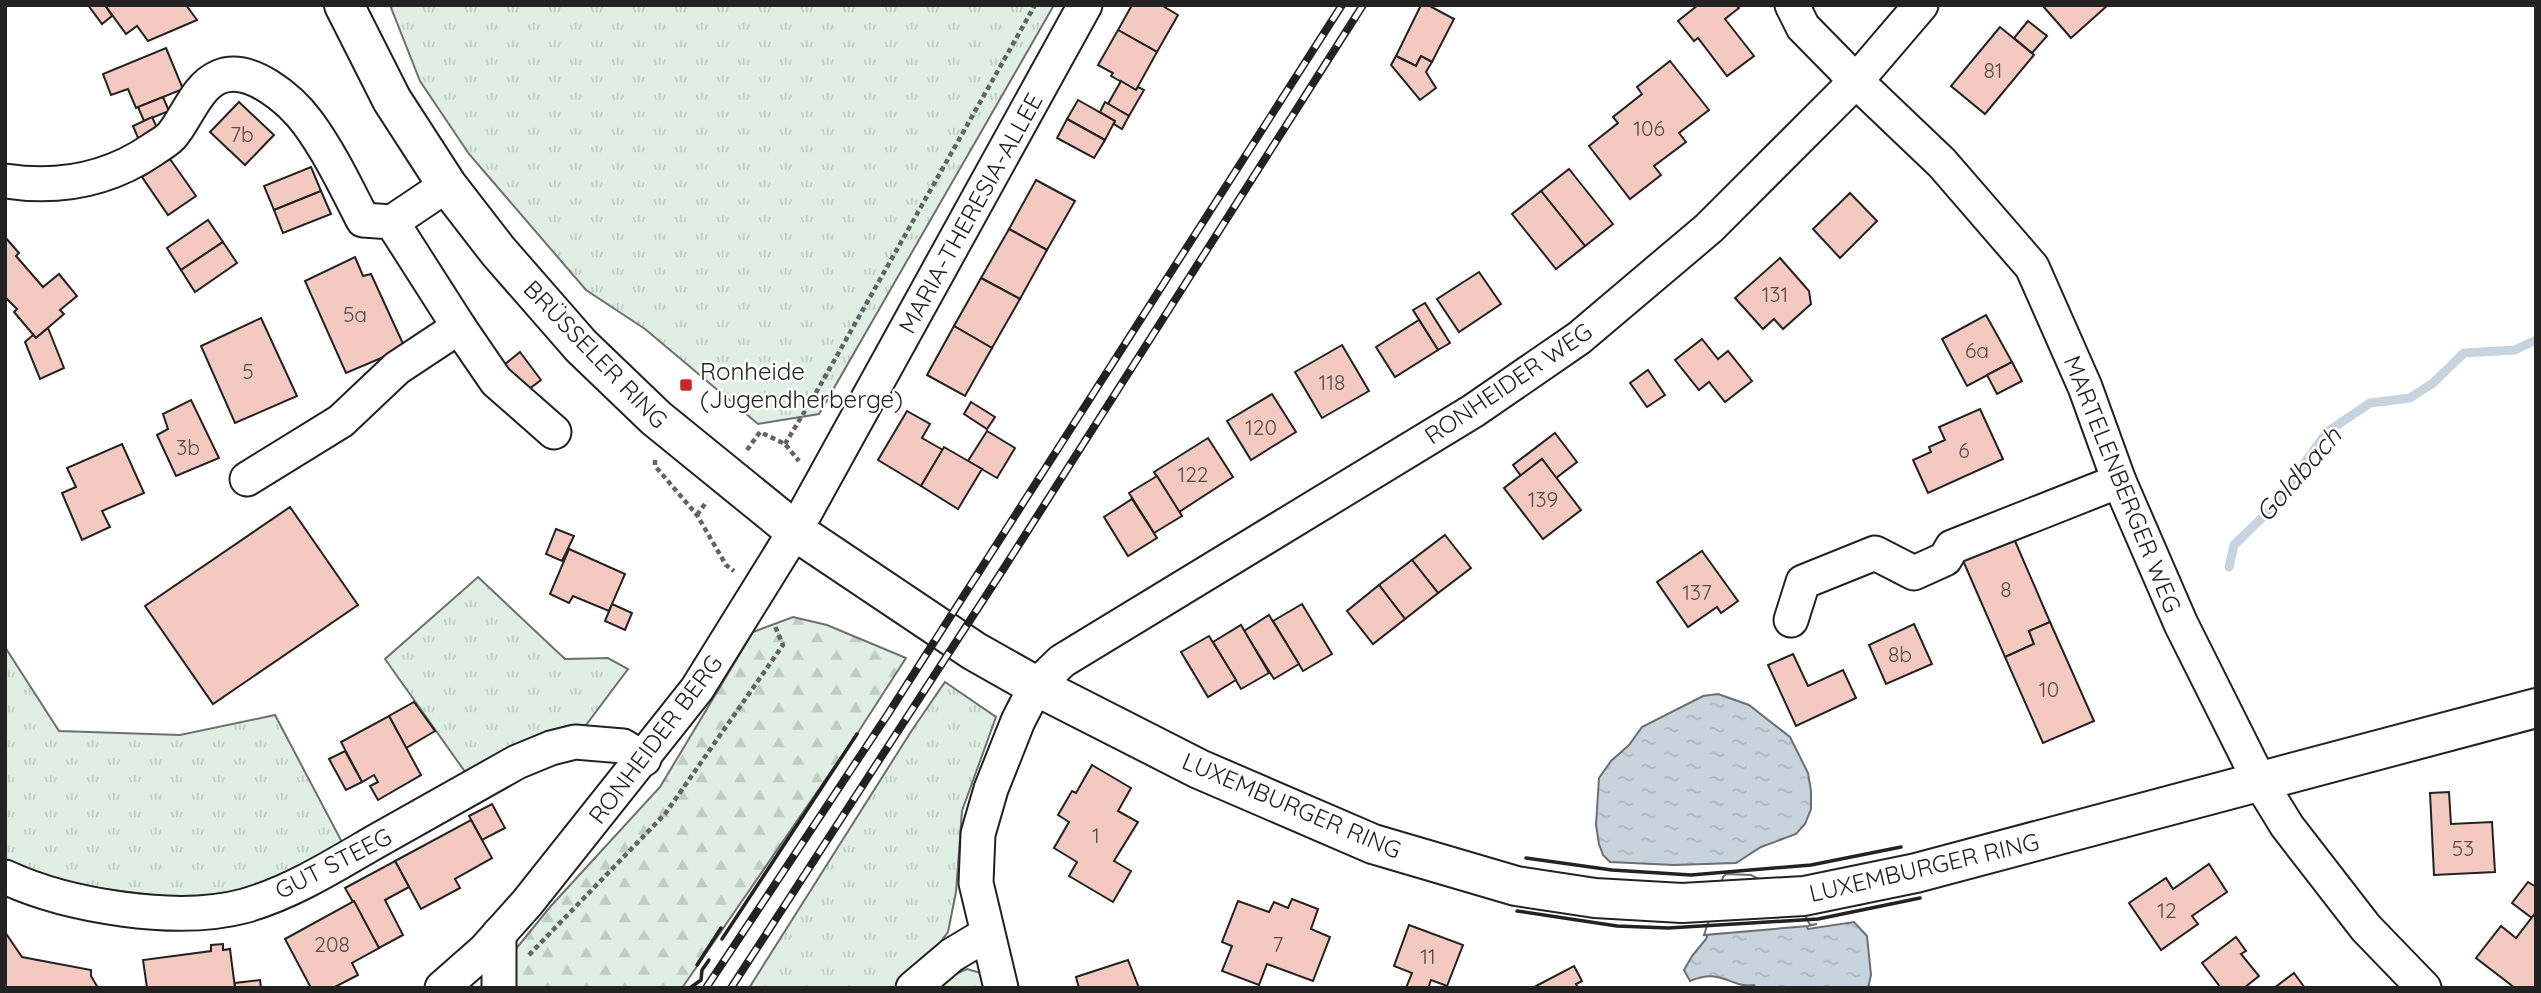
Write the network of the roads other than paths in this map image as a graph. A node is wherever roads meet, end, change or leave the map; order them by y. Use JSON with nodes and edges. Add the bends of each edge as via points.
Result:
{"nodes":[{"id":1,"x":344,"y":5,"type":"edge"},
{"id":2,"x":1085,"y":5,"type":"edge"},
{"id":3,"x":1792,"y":5,"type":"edge"},
{"id":4,"x":1921,"y":5,"type":"edge"},
{"id":5,"x":1856,"y":81,"type":"junction"},
{"id":6,"x":5,"y":181,"type":"edge"},
{"id":7,"x":447,"y":185,"type":"junction"},
{"id":8,"x":393,"y":222,"type":"junction"},
{"id":9,"x":459,"y":327,"type":"junction"},
{"id":10,"x":554,"y":432,"type":"dead end"},
{"id":11,"x":247,"y":479,"type":"dead end"},
{"id":12,"x":2119,"y":481,"type":"junction"},
{"id":13,"x":794,"y":531,"type":"junction"},
{"id":14,"x":1791,"y":620,"type":"dead end"},
{"id":15,"x":1037,"y":686,"type":"junction"},
{"id":16,"x":2536,"y":708,"type":"edge"},
{"id":17,"x":644,"y":759,"type":"junction"},
{"id":18,"x":2260,"y":782,"type":"junction"},
{"id":19,"x":5,"y":877,"type":"edge"},
{"id":20,"x":499,"y":934,"type":"junction"},
{"id":21,"x":987,"y":934,"type":"junction"},
{"id":22,"x":499,"y":986,"type":"edge"},
{"id":23,"x":442,"y":988,"type":"edge"},
{"id":24,"x":913,"y":988,"type":"edge"},
{"id":25,"x":1001,"y":988,"type":"edge"},
{"id":26,"x":2424,"y":988,"type":"edge"}],
"edges":[{"from":1,"to":7,"type":"main road","name":"BRÜSSELER RING","via":[[392,100]]},
{"from":2,"to":13,"type":"street","name":"MARIA-THERESIA-ALLEE"},
{"from":3,"to":5,"type":"street","name":"MARTELENBERGER WEG","via":[[1803,27]]},
{"from":4,"to":5,"type":"street","name":"RONHEIDER WEG"},
{"from":5,"to":12,"type":"street","name":"MARTELENBERGER WEG","via":[[1942,163],[2032,267],[2085,387]]},
{"from":5,"to":15,"type":"street","name":"RONHEIDER WEG","via":[[1709,228],[1579,338],[1472,411],[1062,661]]},
{"from":6,"to":8,"type":"street","via":[[34,185],[81,180],[129,165],[172,137],[201,93],[219,77],[242,74],[270,85],[307,121],[363,220]]},
{"from":7,"to":8,"type":"street"},
{"from":7,"to":13,"type":"main road","name":"BRÜSSELER RING","via":[[498,251],[618,384]]},
{"from":8,"to":9,"type":"street"},
{"from":9,"to":10,"type":"street","via":[[496,381]]},
{"from":9,"to":11,"type":"street","via":[[397,368],[341,421]]},
{"from":12,"to":14,"type":"street","via":[[1952,547],[1945,559],[1914,573],[1875,553],[1803,582]]},
{"from":12,"to":18,"type":"street","name":"MARTELENBERGER WEG","via":[[2181,624]]},
{"from":13,"to":15,"type":"main road","name":"LUXEMBURGER RING","via":[[967,647]]},
{"from":13,"to":17,"type":"street","name":"RONHEIDER BERG","via":[[697,689]]},
{"from":15,"to":18,"type":"main road","name":"LUXEMBURGER RING","via":[[1199,769],[1373,844],[1516,886],[1595,898],[1682,903],[1804,896],[1916,873]]},
{"from":15,"to":21,"type":"street","name":"RONHEIDER WEG","via":[[991,789],[978,834],[976,883]]},
{"from":16,"to":18,"type":"main road","name":"LUXEMBURGER RING"},
{"from":17,"to":19,"type":"street","name":"GUT STEEG","via":[[623,746],[575,743],[551,747],[310,880],[246,905],[205,913],[89,904]]},
{"from":17,"to":20,"type":"street","name":"RONHEIDER BERG"},
{"from":18,"to":26,"type":"street","name":"MARTELENBERGER WEG","via":[[2287,826],[2366,928]]},
{"from":20,"to":22,"type":"street"},
{"from":20,"to":23,"type":"street","name":"RONHEIDER BERG"},
{"from":21,"to":24,"type":"street"},
{"from":21,"to":25,"type":"street","name":"RONHEIDER WEG"}]}
